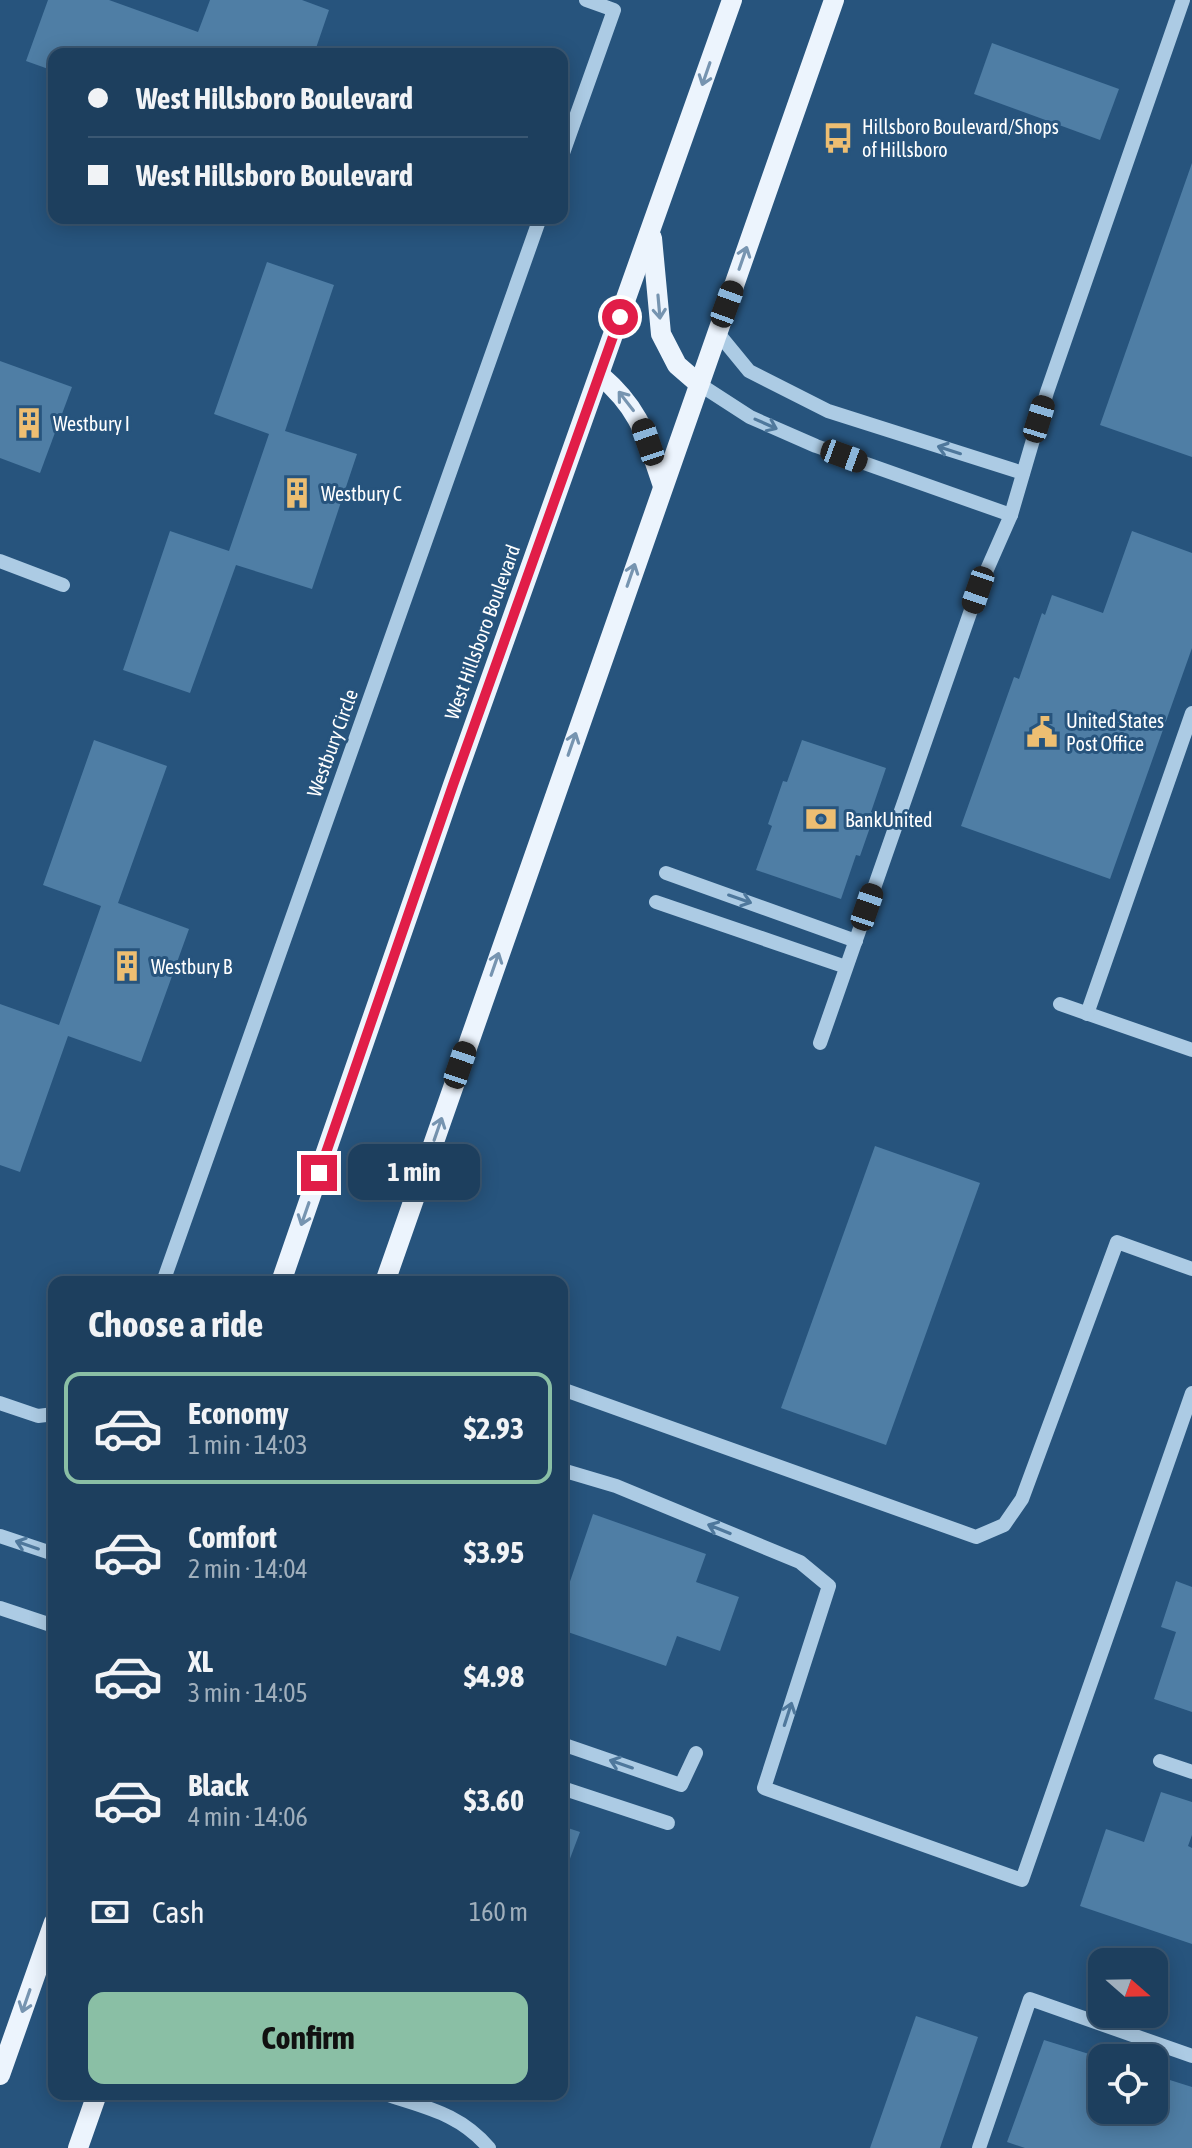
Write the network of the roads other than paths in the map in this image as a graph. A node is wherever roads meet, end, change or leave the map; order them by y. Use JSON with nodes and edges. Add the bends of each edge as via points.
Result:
{"nodes":[{"id":1,"x":586,"y":0,"type":"edge"},
{"id":2,"x":732,"y":0,"type":"edge"},
{"id":3,"x":834,"y":0,"type":"edge"},
{"id":4,"x":1183,"y":0,"type":"edge"},
{"id":5,"x":615,"y":5,"type":"edge"},
{"id":6,"x":568,"y":139,"type":"edge"},
{"id":7,"x":538,"y":224,"type":"edge"},
{"id":8,"x":651,"y":230,"type":"junction"},
{"id":9,"x":717,"y":332,"type":"junction"},
{"id":10,"x":600,"y":375,"type":"junction"},
{"id":11,"x":699,"y":384,"type":"junction"},
{"id":12,"x":1023,"y":473,"type":"junction"},
{"id":13,"x":663,"y":486,"type":"junction"},
{"id":14,"x":1011,"y":515,"type":"junction"},
{"id":15,"x":0,"y":561,"type":"edge"},
{"id":16,"x":63,"y":585,"type":"dead end"},
{"id":17,"x":1192,"y":713,"type":"edge"},
{"id":18,"x":666,"y":873,"type":"dead end"},
{"id":19,"x":656,"y":902,"type":"dead end"},
{"id":20,"x":856,"y":941,"type":"junction"},
{"id":21,"x":846,"y":967,"type":"junction"},
{"id":22,"x":1060,"y":1004,"type":"dead end"},
{"id":23,"x":1087,"y":1014,"type":"junction"},
{"id":24,"x":820,"y":1043,"type":"dead end"},
{"id":25,"x":1192,"y":1050,"type":"edge"},
{"id":26,"x":1192,"y":1269,"type":"edge"},
{"id":27,"x":165,"y":1276,"type":"edge"},
{"id":28,"x":283,"y":1276,"type":"edge"},
{"id":29,"x":387,"y":1276,"type":"edge"},
{"id":30,"x":568,"y":1391,"type":"edge"},
{"id":31,"x":1192,"y":1393,"type":"edge"},
{"id":32,"x":0,"y":1403,"type":"edge"},
{"id":33,"x":48,"y":1415,"type":"edge"},
{"id":34,"x":568,"y":1472,"type":"edge"},
{"id":35,"x":0,"y":1536,"type":"edge"},
{"id":36,"x":48,"y":1552,"type":"edge"},
{"id":37,"x":0,"y":1608,"type":"edge"},
{"id":38,"x":48,"y":1624,"type":"edge"},
{"id":39,"x":568,"y":1746,"type":"edge"},
{"id":40,"x":696,"y":1753,"type":"dead end"},
{"id":41,"x":1160,"y":1761,"type":"dead end"},
{"id":42,"x":1192,"y":1772,"type":"edge"},
{"id":43,"x":568,"y":1790,"type":"edge"},
{"id":44,"x":668,"y":1823,"type":"dead end"},
{"id":45,"x":48,"y":1939,"type":"edge"},
{"id":46,"x":1192,"y":2056,"type":"edge"},
{"id":47,"x":0,"y":2075,"type":"edge"},
{"id":48,"x":95,"y":2100,"type":"edge"},
{"id":49,"x":403,"y":2100,"type":"edge"},
{"id":50,"x":78,"y":2148,"type":"edge"},
{"id":51,"x":489,"y":2148,"type":"edge"},
{"id":52,"x":979,"y":2148,"type":"edge"}],
"edges":[{"from":1,"to":5,"type":"street"},
{"from":2,"to":8,"type":"main road","name":"West Hillsboro Boulevard","one_way":true},
{"from":9,"to":3,"type":"main road","one_way":true},
{"from":4,"to":12,"type":"street"},
{"from":5,"to":6,"type":"street"},
{"from":7,"to":27,"type":"street","name":"Westbury Circle"},
{"from":8,"to":10,"type":"main road","name":"West Hillsboro Boulevard"},
{"from":8,"to":11,"type":"main road","one_way":true,"via":[[661,334],[677,365]]},
{"from":9,"to":11,"type":"main road"},
{"from":12,"to":9,"type":"street","one_way":true,"via":[[828,411],[749,371]]},
{"from":13,"to":10,"type":"main road","one_way":true,"via":[[640,420]]},
{"from":10,"to":28,"type":"main road","name":"West Hillsboro Boulevard","one_way":true},
{"from":11,"to":13,"type":"main road"},
{"from":11,"to":14,"type":"street","one_way":true,"via":[[750,417],[816,446]]},
{"from":12,"to":14,"type":"street"},
{"from":29,"to":13,"type":"main road","one_way":true},
{"from":14,"to":20,"type":"street","via":[[978,590]]},
{"from":15,"to":16,"type":"street"},
{"from":17,"to":23,"type":"street"},
{"from":18,"to":20,"type":"street","one_way":true},
{"from":19,"to":21,"type":"street"},
{"from":20,"to":21,"type":"street"},
{"from":21,"to":24,"type":"street"},
{"from":22,"to":23,"type":"street"},
{"from":23,"to":25,"type":"street"},
{"from":26,"to":30,"type":"street","via":[[1117,1242],[1022,1499],[1004,1525],[976,1537]]},
{"from":31,"to":34,"type":"street","one_way":true,"via":[[1022,1880],[764,1788],[829,1586],[800,1562],[616,1486]]},
{"from":32,"to":33,"type":"street"},
{"from":36,"to":35,"type":"street","one_way":true},
{"from":37,"to":38,"type":"street"},
{"from":40,"to":39,"type":"street","one_way":true,"via":[[681,1785]]},
{"from":41,"to":42,"type":"street"},
{"from":43,"to":44,"type":"street"},
{"from":45,"to":47,"type":"main road","one_way":true},
{"from":46,"to":52,"type":"street","via":[[1030,1999]]},
{"from":48,"to":50,"type":"main road"},
{"from":49,"to":51,"type":"street","via":[[448,2115],[473,2129]]}]}
